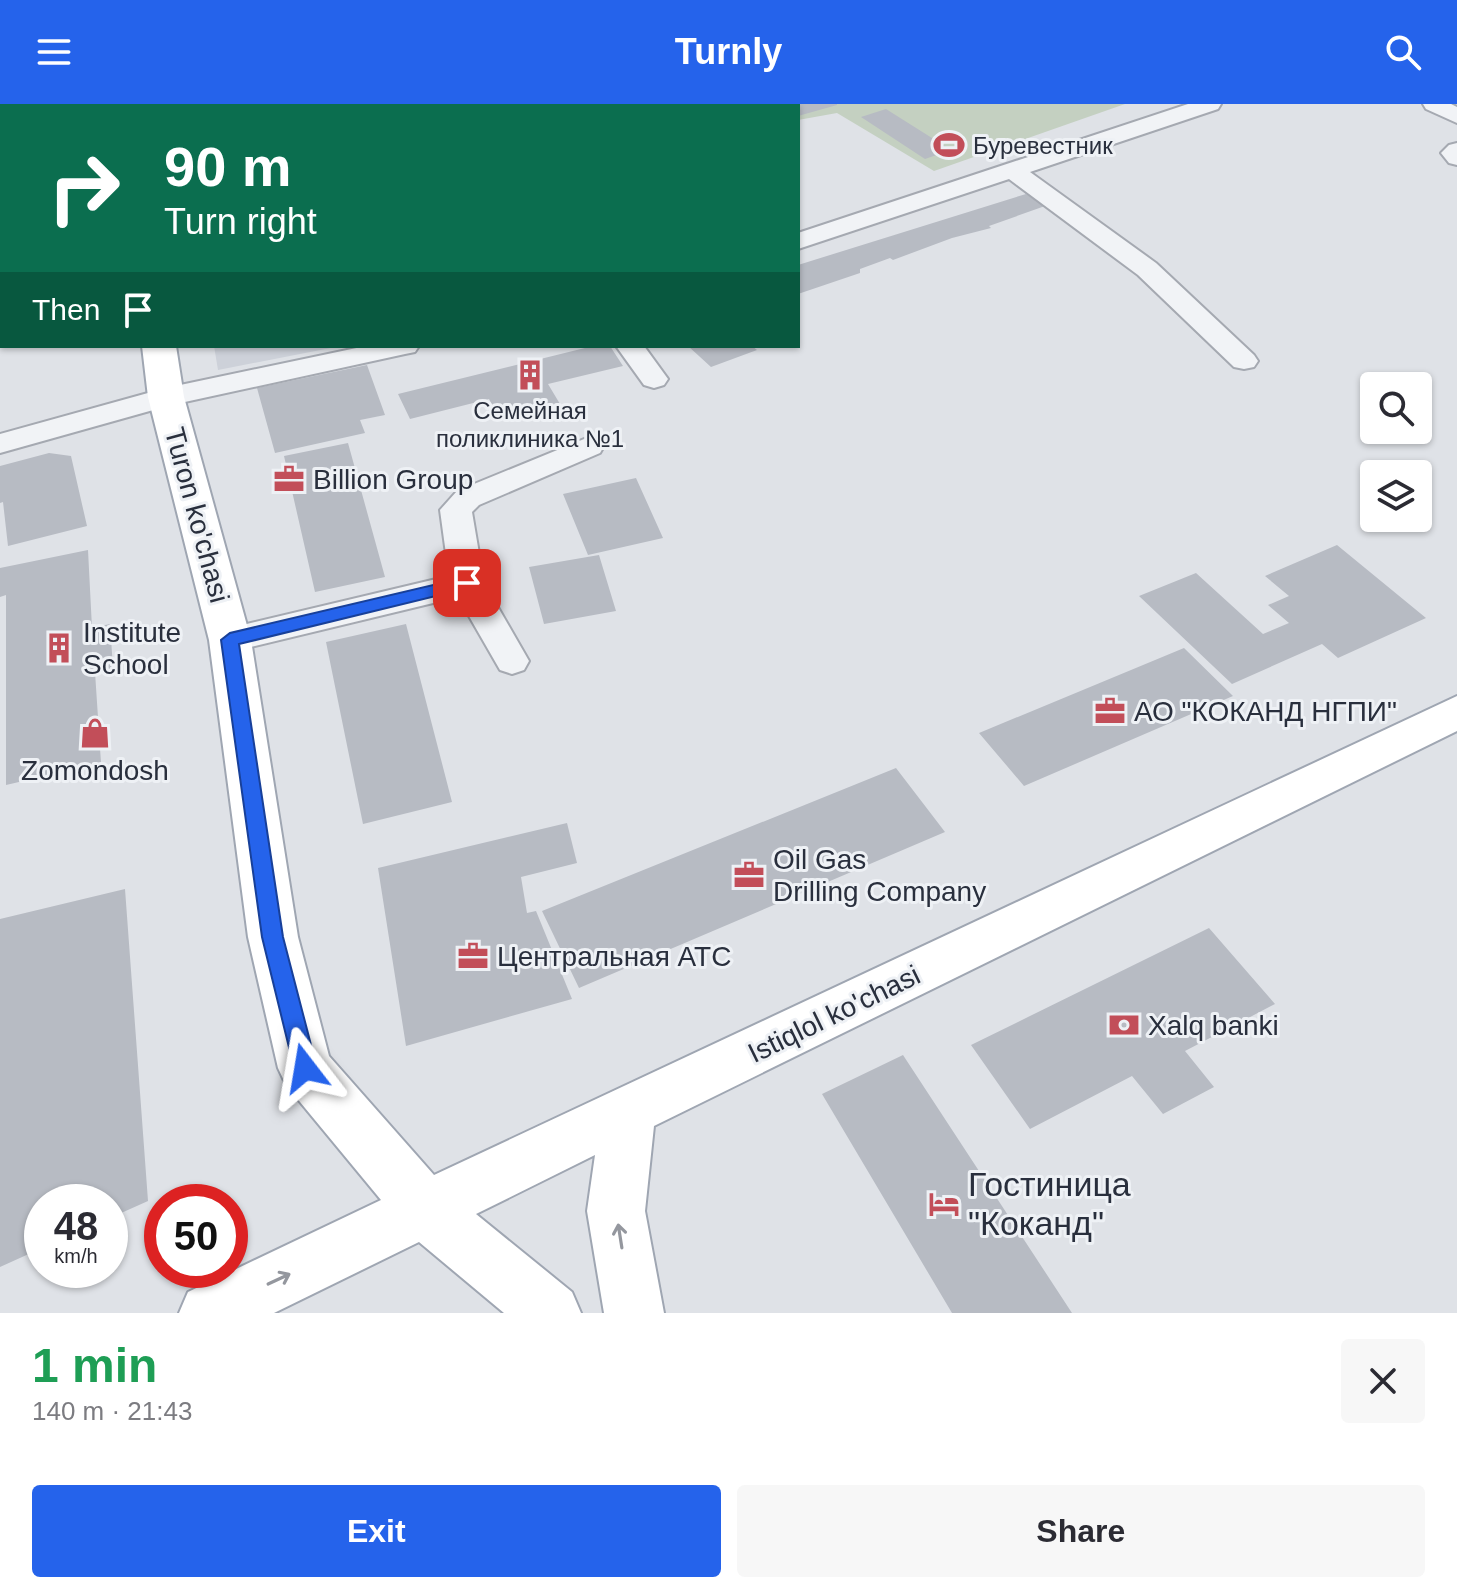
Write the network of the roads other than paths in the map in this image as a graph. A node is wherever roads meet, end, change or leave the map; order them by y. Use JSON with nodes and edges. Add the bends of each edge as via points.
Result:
{"nodes":[{"id":1,"x":1210,"y":104,"type":"edge"},
{"id":2,"x":1434,"y":104,"type":"edge"},
{"id":3,"x":1457,"y":116,"type":"edge"},
{"id":4,"x":1457,"y":150,"type":"edge"},
{"id":5,"x":1457,"y":158,"type":"edge"},
{"id":6,"x":1014,"y":171,"type":"junction"},
{"id":7,"x":800,"y":240,"type":"edge"},
{"id":8,"x":159,"y":348,"type":"edge"},
{"id":9,"x":396,"y":348,"type":"edge"},
{"id":10,"x":631,"y":348,"type":"edge"},
{"id":11,"x":1244,"y":361,"type":"dead end"},
{"id":12,"x":654,"y":379,"type":"dead end"},
{"id":13,"x":166,"y":397,"type":"junction"},
{"id":14,"x":0,"y":444,"type":"edge"},
{"id":15,"x":589,"y":446,"type":"dead end"},
{"id":16,"x":467,"y":583,"type":"junction"},
{"id":17,"x":230,"y":640,"type":"junction"},
{"id":18,"x":512,"y":661,"type":"dead end"},
{"id":19,"x":1457,"y":712,"type":"edge"},
{"id":20,"x":628,"y":1114,"type":"junction"},
{"id":21,"x":426,"y":1210,"type":"junction"},
{"id":22,"x":209,"y":1313,"type":"edge"},
{"id":23,"x":551,"y":1313,"type":"edge"},
{"id":24,"x":634,"y":1313,"type":"edge"}],
"edges":[{"from":1,"to":6,"type":"street"},
{"from":2,"to":3,"type":"street"},
{"from":4,"to":5,"type":"street"},
{"from":6,"to":7,"type":"street"},
{"from":6,"to":11,"type":"street","via":[[1147,269]]},
{"from":8,"to":13,"type":"main road","name":"Turon ko'chasi"},
{"from":9,"to":13,"type":"street"},
{"from":10,"to":12,"type":"street"},
{"from":13,"to":14,"type":"street"},
{"from":13,"to":17,"type":"main road","name":"Turon ko'chasi"},
{"from":15,"to":16,"type":"street","via":[[468,498],[456,510]]},
{"from":16,"to":17,"type":"street"},
{"from":16,"to":18,"type":"street"},
{"from":17,"to":21,"type":"main road","name":"Turon ko'chasi","via":[[273,937],[305,1068]]},
{"from":19,"to":20,"type":"main road","name":"Istiqlol ko'chasi"},
{"from":20,"to":21,"type":"main road","name":"Istiqlol ko'chasi"},
{"from":24,"to":20,"type":"main road","one_way":true,"via":[[616,1211]]},
{"from":22,"to":21,"type":"main road","name":"Istiqlol ko'chasi","one_way":true},
{"from":21,"to":23,"type":"main road","name":"Turon ko'chasi"}]}
